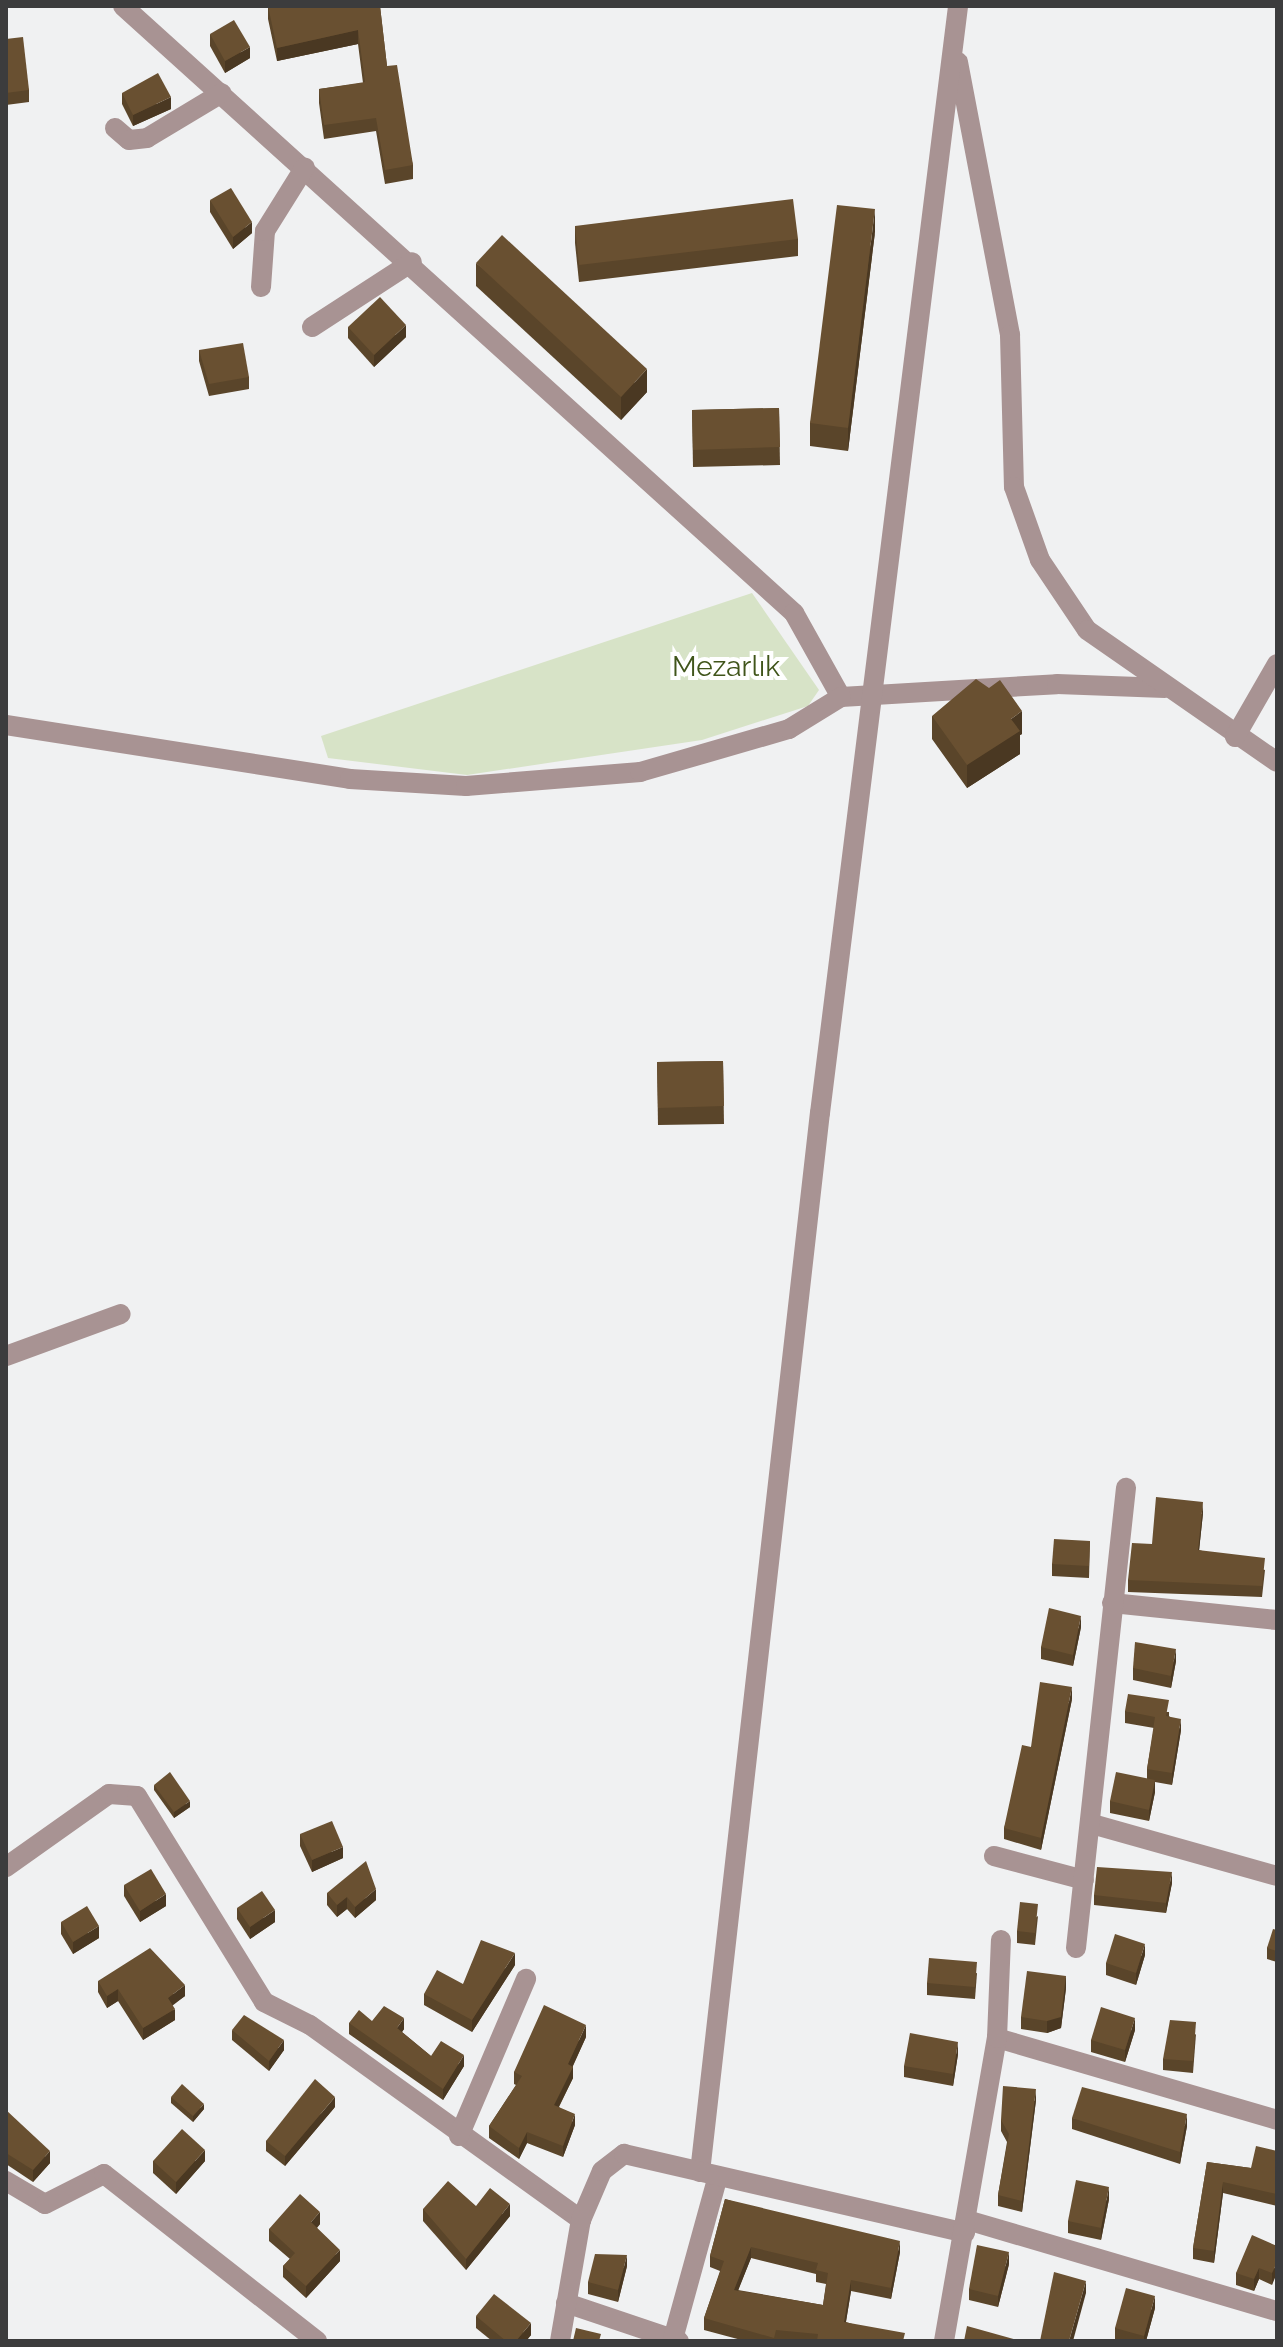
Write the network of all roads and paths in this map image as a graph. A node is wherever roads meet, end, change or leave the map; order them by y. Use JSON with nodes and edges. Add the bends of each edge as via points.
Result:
{"nodes":[{"id":1,"x":123,"y":6,"type":"edge"},
{"id":2,"x":947,"y":6,"type":"edge"},
{"id":3,"x":956,"y":16,"type":"edge"},
{"id":4,"x":222,"y":93,"type":"junction"},
{"id":5,"x":115,"y":128,"type":"dead end"},
{"id":6,"x":305,"y":167,"type":"junction"},
{"id":7,"x":412,"y":262,"type":"junction"},
{"id":8,"x":261,"y":287,"type":"dead end"},
{"id":9,"x":312,"y":327,"type":"dead end"},
{"id":10,"x":1277,"y":664,"type":"edge"},
{"id":11,"x":1165,"y":688,"type":"junction"},
{"id":12,"x":875,"y":695,"type":"junction"},
{"id":13,"x":841,"y":697,"type":"junction"},
{"id":14,"x":6,"y":725,"type":"edge"},
{"id":15,"x":1235,"y":737,"type":"junction"},
{"id":16,"x":1277,"y":762,"type":"edge"},
{"id":17,"x":121,"y":1314,"type":"dead end"},
{"id":18,"x":6,"y":1356,"type":"edge"},
{"id":19,"x":1126,"y":1488,"type":"dead end"},
{"id":20,"x":1112,"y":1603,"type":"junction"},
{"id":21,"x":1277,"y":1620,"type":"edge"},
{"id":22,"x":1092,"y":1824,"type":"junction"},
{"id":23,"x":994,"y":1856,"type":"dead end"},
{"id":24,"x":6,"y":1867,"type":"edge"},
{"id":25,"x":1277,"y":1876,"type":"edge"},
{"id":26,"x":1084,"y":1880,"type":"junction"},
{"id":27,"x":1001,"y":1940,"type":"dead end"},
{"id":28,"x":1076,"y":1948,"type":"dead end"},
{"id":29,"x":526,"y":1979,"type":"dead end"},
{"id":30,"x":997,"y":2038,"type":"junction"},
{"id":31,"x":1277,"y":2120,"type":"edge"},
{"id":32,"x":459,"y":2136,"type":"junction"},
{"id":33,"x":709,"y":2174,"type":"junction"},
{"id":34,"x":6,"y":2181,"type":"edge"},
{"id":35,"x":581,"y":2220,"type":"junction"},
{"id":36,"x":966,"y":2226,"type":"junction"},
{"id":37,"x":566,"y":2303,"type":"junction"},
{"id":38,"x":1277,"y":2311,"type":"edge"},
{"id":39,"x":676,"y":2340,"type":"edge"},
{"id":40,"x":317,"y":2341,"type":"edge"},
{"id":41,"x":560,"y":2341,"type":"edge"},
{"id":42,"x":944,"y":2341,"type":"edge"}],
"edges":[{"from":1,"to":4,"type":"street"},
{"from":2,"to":3,"type":"street"},
{"from":3,"to":11,"type":"street","via":[[964,115],[1010,335],[1014,487],[1040,560],[1087,630]]},
{"from":3,"to":12,"type":"street"},
{"from":4,"to":5,"type":"street","via":[[147,138],[129,140]]},
{"from":4,"to":6,"type":"street"},
{"from":6,"to":7,"type":"street"},
{"from":6,"to":8,"type":"street","via":[[265,231]]},
{"from":7,"to":9,"type":"street"},
{"from":7,"to":13,"type":"street","via":[[794,613]]},
{"from":10,"to":15,"type":"street"},
{"from":11,"to":12,"type":"street","via":[[1057,684]]},
{"from":11,"to":15,"type":"street"},
{"from":12,"to":13,"type":"street"},
{"from":12,"to":33,"type":"street"},
{"from":13,"to":14,"type":"street","via":[[789,729],[640,772],[466,786],[350,779]]},
{"from":15,"to":16,"type":"street"},
{"from":17,"to":18,"type":"street"},
{"from":19,"to":20,"type":"street"},
{"from":20,"to":21,"type":"street"},
{"from":20,"to":22,"type":"street"},
{"from":22,"to":25,"type":"street"},
{"from":22,"to":26,"type":"street"},
{"from":23,"to":26,"type":"street"},
{"from":24,"to":32,"type":"street","via":[[109,1794],[137,1796],[264,2002],[310,2025]]},
{"from":26,"to":28,"type":"street"},
{"from":27,"to":30,"type":"street"},
{"from":29,"to":32,"type":"street"},
{"from":30,"to":31,"type":"street"},
{"from":30,"to":36,"type":"street"},
{"from":32,"to":35,"type":"street"},
{"from":33,"to":35,"type":"street","via":[[624,2154],[602,2171]]},
{"from":33,"to":36,"type":"street"},
{"from":33,"to":39,"type":"street"},
{"from":34,"to":40,"type":"street","via":[[45,2204],[104,2174]]},
{"from":35,"to":37,"type":"street"},
{"from":36,"to":38,"type":"street"},
{"from":36,"to":42,"type":"street"},
{"from":37,"to":39,"type":"street"},
{"from":37,"to":41,"type":"street"}]}
